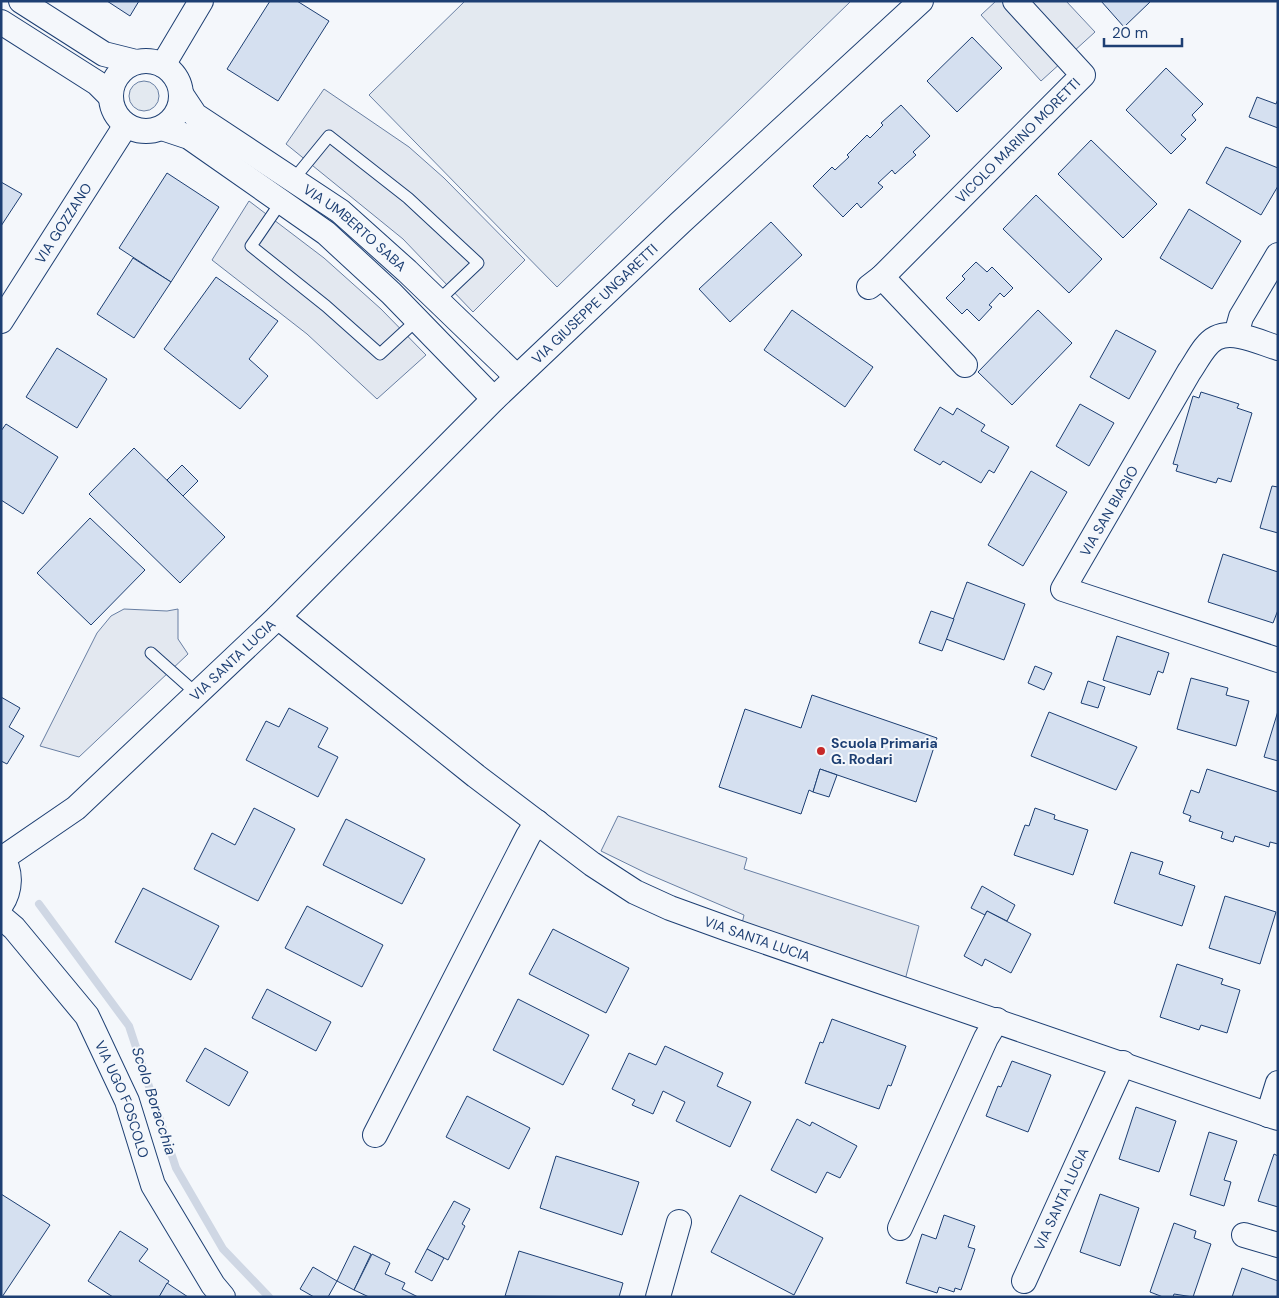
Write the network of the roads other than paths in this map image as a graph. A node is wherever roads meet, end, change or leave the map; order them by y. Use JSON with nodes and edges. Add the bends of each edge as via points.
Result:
{"nodes":[{"id":1,"x":21,"y":1,"type":"edge"},
{"id":2,"x":202,"y":1,"type":"edge"},
{"id":3,"x":922,"y":1,"type":"edge"},
{"id":4,"x":1015,"y":1,"type":"edge"},
{"id":5,"x":1,"y":22,"type":"edge"},
{"id":6,"x":136,"y":62,"type":"junction"},
{"id":7,"x":163,"y":65,"type":"junction"},
{"id":8,"x":181,"y":94,"type":"junction"},
{"id":9,"x":110,"y":96,"type":"junction"},
{"id":10,"x":126,"y":125,"type":"junction"},
{"id":11,"x":162,"y":128,"type":"junction"},
{"id":12,"x":293,"y":180,"type":"junction"},
{"id":13,"x":281,"y":202,"type":"junction"},
{"id":14,"x":1278,"y":255,"type":"edge"},
{"id":15,"x":438,"y":301,"type":"junction"},
{"id":16,"x":417,"y":320,"type":"junction"},
{"id":17,"x":1,"y":321,"type":"edge"},
{"id":18,"x":1236,"y":335,"type":"junction"},
{"id":19,"x":1278,"y":348,"type":"edge"},
{"id":20,"x":965,"y":365,"type":"dead end"},
{"id":21,"x":517,"y":377,"type":"junction"},
{"id":22,"x":494,"y":399,"type":"junction"},
{"id":23,"x":278,"y":617,"type":"junction"},
{"id":24,"x":151,"y":653,"type":"dead end"},
{"id":25,"x":1278,"y":660,"type":"edge"},
{"id":26,"x":197,"y":694,"type":"junction"},
{"id":27,"x":537,"y":822,"type":"junction"},
{"id":28,"x":2,"y":857,"type":"edge"},
{"id":29,"x":1,"y":905,"type":"edge"},
{"id":30,"x":1,"y":918,"type":"edge"},
{"id":31,"x":997,"y":1020,"type":"junction"},
{"id":32,"x":1123,"y":1063,"type":"junction"},
{"id":33,"x":1278,"y":1083,"type":"edge"},
{"id":34,"x":1273,"y":1116,"type":"edge"},
{"id":35,"x":375,"y":1135,"type":"dead end"},
{"id":36,"x":679,"y":1222,"type":"dead end"},
{"id":37,"x":900,"y":1228,"type":"dead end"},
{"id":38,"x":1244,"y":1235,"type":"dead end"},
{"id":39,"x":1278,"y":1245,"type":"edge"},
{"id":40,"x":1024,"y":1281,"type":"dead end"},
{"id":41,"x":223,"y":1297,"type":"edge"},
{"id":42,"x":658,"y":1297,"type":"edge"}],
"edges":[{"from":1,"to":6,"type":"street","via":[[104,54]]},
{"from":2,"to":7,"type":"street"},
{"from":3,"to":21,"type":"street","name":"VIA GIUSEPPE UNGARETTI"},
{"from":4,"to":20,"type":"street","name":"VICOLO MARINO MORETTI","via":[[1082,75],[876,282]]},
{"from":5,"to":9,"type":"street","via":[[97,84]]},
{"from":6,"to":7,"type":"street","via":[[145,60]]},
{"from":6,"to":9,"type":"street","via":[[120,71]]},
{"from":7,"to":8,"type":"street","via":[[175,77]]},
{"from":8,"to":11,"type":"street","via":[[177,113]]},
{"from":8,"to":12,"type":"street","name":"VIA UMBERTO SABA","via":[[195,115]]},
{"from":9,"to":10,"type":"street","via":[[117,117]]},
{"from":10,"to":11,"type":"street","via":[[144,131]]},
{"from":10,"to":17,"type":"street","name":"VIA GOZZANO"},
{"from":11,"to":13,"type":"street","name":"VIA UMBERTO SABA","via":[[189,137]]},
{"from":12,"to":15,"type":"street","name":"VIA UMBERTO SABA","via":[[340,211]]},
{"from":12,"to":15,"type":"lane","via":[[329,136],[408,198],[478,263]]},
{"from":13,"to":16,"type":"street","name":"VIA UMBERTO SABA","via":[[326,233]]},
{"from":13,"to":16,"type":"lane","via":[[251,246],[380,354]]},
{"from":14,"to":18,"type":"street","via":[[1241,317]]},
{"from":15,"to":21,"type":"street","name":"VIA UMBERTO SABA"},
{"from":16,"to":22,"type":"street","name":"VIA UMBERTO SABA"},
{"from":18,"to":19,"type":"street"},
{"from":18,"to":25,"type":"street","name":"VIA SAN BIAGIO","via":[[1217,337],[1206,347],[1063,589]]},
{"from":21,"to":22,"type":"street","name":"VIA GIUSEPPE UNGARETTI"},
{"from":22,"to":23,"type":"street","name":"VIA GIUSEPPE UNGARETTI"},
{"from":23,"to":26,"type":"street","name":"VIA SANTA LUCIA"},
{"from":23,"to":27,"type":"street","name":"VIA SANTA LUCIA"},
{"from":24,"to":26,"type":"lane"},
{"from":26,"to":28,"type":"street","name":"VIA SANTA LUCIA","via":[[76,808]]},
{"from":27,"to":31,"type":"street","name":"VIA SANTA LUCIA","via":[[635,892],[670,908]]},
{"from":27,"to":35,"type":"street"},
{"from":28,"to":29,"type":"street","via":[[9,881],[8,892]]},
{"from":30,"to":41,"type":"street","name":"VIA UGO FOSCOLO","via":[[14,928],[87,1016],[127,1101],[153,1185],[212,1285]]},
{"from":31,"to":32,"type":"street","name":"VIA SANTA LUCIA"},
{"from":31,"to":37,"type":"street"},
{"from":32,"to":34,"type":"street","name":"VIA SANTA LUCIA"},
{"from":32,"to":40,"type":"street","name":"VIA SANTA LUCIA"},
{"from":33,"to":34,"type":"street"},
{"from":36,"to":42,"type":"street"},
{"from":38,"to":39,"type":"street"}]}
